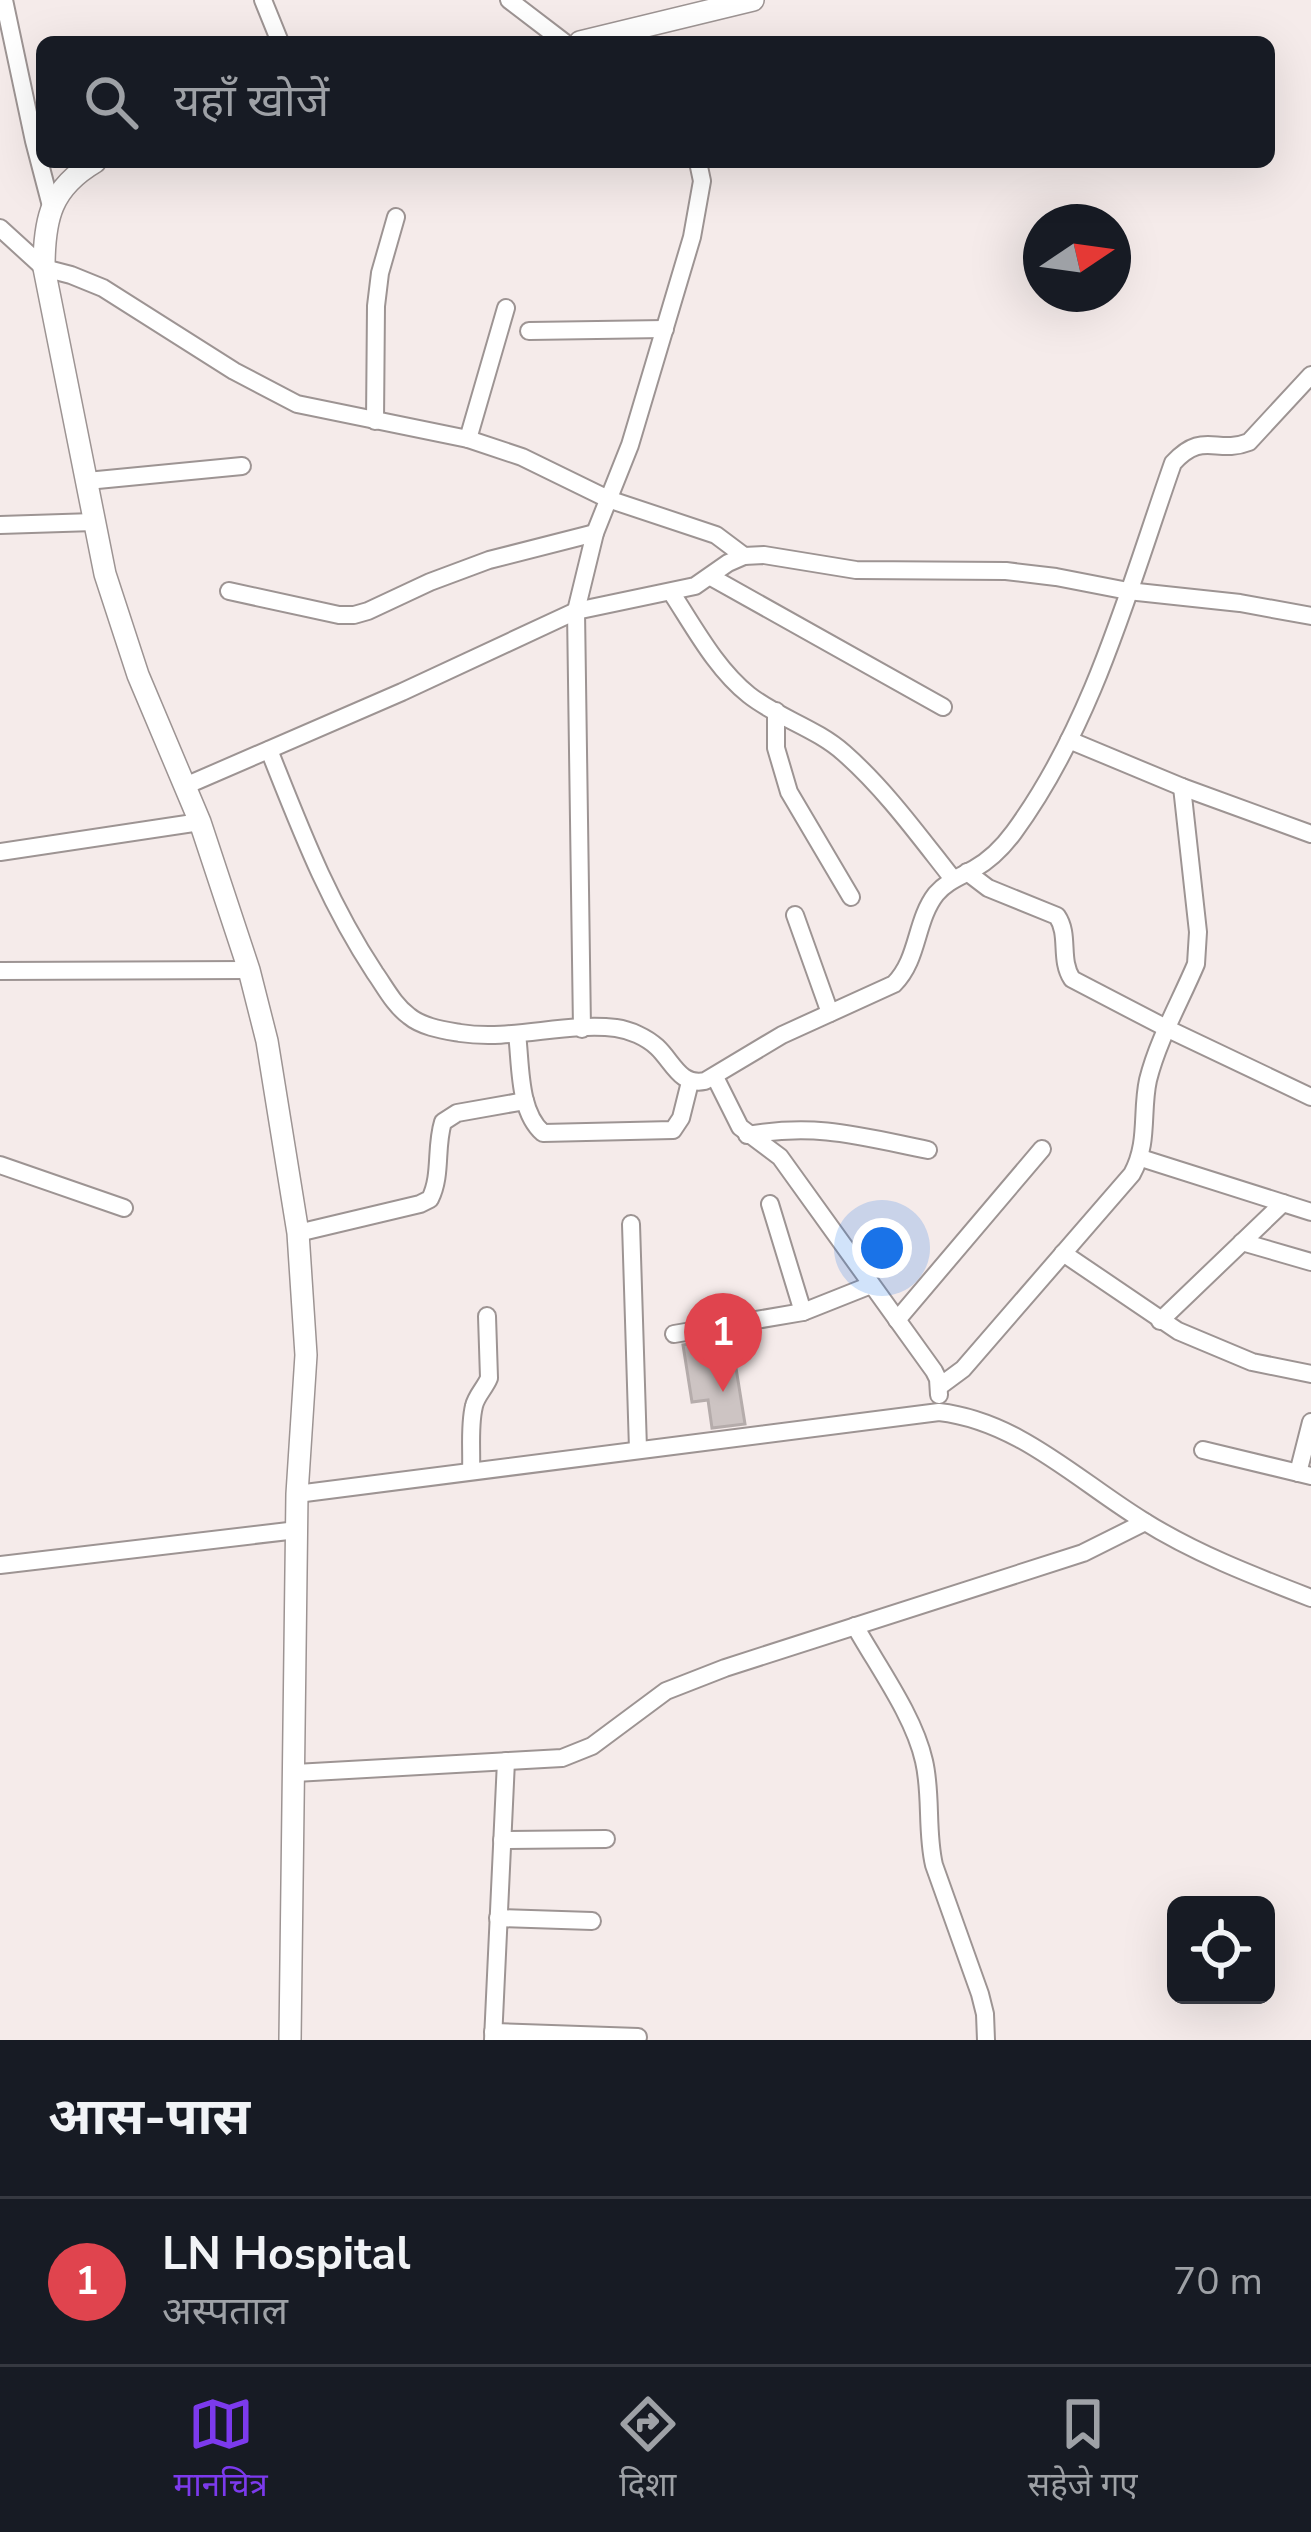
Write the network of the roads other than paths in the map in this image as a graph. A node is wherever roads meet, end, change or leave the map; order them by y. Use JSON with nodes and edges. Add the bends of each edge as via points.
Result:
{"nodes":[{"id":1,"x":4,"y":0,"type":"edge"},
{"id":2,"x":263,"y":0,"type":"edge"},
{"id":3,"x":509,"y":0,"type":"edge"},
{"id":4,"x":753,"y":0,"type":"edge"},
{"id":5,"x":278,"y":36,"type":"edge"},
{"id":6,"x":556,"y":36,"type":"edge"},
{"id":7,"x":605,"y":36,"type":"edge"},
{"id":8,"x":36,"y":151,"type":"edge"},
{"id":9,"x":40,"y":168,"type":"edge"},
{"id":10,"x":88,"y":168,"type":"edge"},
{"id":11,"x":699,"y":168,"type":"edge"},
{"id":12,"x":52,"y":206,"type":"junction"},
{"id":13,"x":396,"y":217,"type":"dead end"},
{"id":14,"x":0,"y":229,"type":"edge"},
{"id":15,"x":44,"y":268,"type":"junction"},
{"id":16,"x":506,"y":308,"type":"dead end"},
{"id":17,"x":664,"y":329,"type":"junction"},
{"id":18,"x":529,"y":331,"type":"dead end"},
{"id":19,"x":1311,"y":375,"type":"edge"},
{"id":20,"x":375,"y":422,"type":"junction"},
{"id":21,"x":468,"y":439,"type":"junction"},
{"id":22,"x":242,"y":466,"type":"dead end"},
{"id":23,"x":87,"y":481,"type":"junction"},
{"id":24,"x":608,"y":499,"type":"junction"},
{"id":25,"x":94,"y":522,"type":"junction"},
{"id":26,"x":0,"y":525,"type":"edge"},
{"id":27,"x":595,"y":533,"type":"junction"},
{"id":28,"x":744,"y":556,"type":"junction"},
{"id":29,"x":711,"y":577,"type":"junction"},
{"id":30,"x":230,"y":591,"type":"dead end"},
{"id":31,"x":1128,"y":591,"type":"junction"},
{"id":32,"x":671,"y":592,"type":"junction"},
{"id":33,"x":576,"y":611,"type":"junction"},
{"id":34,"x":1311,"y":616,"type":"edge"},
{"id":35,"x":943,"y":707,"type":"dead end"},
{"id":36,"x":776,"y":711,"type":"junction"},
{"id":37,"x":1070,"y":740,"type":"junction"},
{"id":38,"x":269,"y":750,"type":"junction"},
{"id":39,"x":185,"y":786,"type":"junction"},
{"id":40,"x":1182,"y":787,"type":"junction"},
{"id":41,"x":200,"y":822,"type":"junction"},
{"id":42,"x":1311,"y":834,"type":"edge"},
{"id":43,"x":0,"y":852,"type":"edge"},
{"id":44,"x":960,"y":876,"type":"junction"},
{"id":45,"x":851,"y":897,"type":"dead end"},
{"id":46,"x":795,"y":915,"type":"dead end"},
{"id":47,"x":249,"y":970,"type":"junction"},
{"id":48,"x":0,"y":971,"type":"edge"},
{"id":49,"x":830,"y":1013,"type":"junction"},
{"id":50,"x":582,"y":1029,"type":"junction"},
{"id":51,"x":1168,"y":1029,"type":"junction"},
{"id":52,"x":518,"y":1034,"type":"junction"},
{"id":53,"x":715,"y":1077,"type":"junction"},
{"id":54,"x":690,"y":1082,"type":"junction"},
{"id":55,"x":1311,"y":1097,"type":"edge"},
{"id":56,"x":525,"y":1101,"type":"junction"},
{"id":57,"x":747,"y":1135,"type":"junction"},
{"id":58,"x":1042,"y":1149,"type":"dead end"},
{"id":59,"x":928,"y":1150,"type":"dead end"},
{"id":60,"x":1141,"y":1158,"type":"junction"},
{"id":61,"x":0,"y":1165,"type":"edge"},
{"id":62,"x":1283,"y":1203,"type":"junction"},
{"id":63,"x":770,"y":1204,"type":"dead end"},
{"id":64,"x":124,"y":1208,"type":"dead end"},
{"id":65,"x":1311,"y":1212,"type":"edge"},
{"id":66,"x":631,"y":1224,"type":"dead end"},
{"id":67,"x":298,"y":1233,"type":"junction"},
{"id":68,"x":1242,"y":1242,"type":"junction"},
{"id":69,"x":1063,"y":1253,"type":"junction"},
{"id":70,"x":1311,"y":1262,"type":"edge"},
{"id":71,"x":871,"y":1285,"type":"junction"},
{"id":72,"x":803,"y":1312,"type":"junction"},
{"id":73,"x":487,"y":1316,"type":"dead end"},
{"id":74,"x":897,"y":1320,"type":"junction"},
{"id":75,"x":1160,"y":1321,"type":"junction"},
{"id":76,"x":674,"y":1334,"type":"dead end"},
{"id":77,"x":1311,"y":1374,"type":"edge"},
{"id":78,"x":940,"y":1386,"type":"junction"},
{"id":79,"x":939,"y":1412,"type":"junction"},
{"id":80,"x":1311,"y":1422,"type":"edge"},
{"id":81,"x":638,"y":1449,"type":"junction"},
{"id":82,"x":1203,"y":1450,"type":"dead end"},
{"id":83,"x":471,"y":1471,"type":"junction"},
{"id":84,"x":1305,"y":1475,"type":"edge"},
{"id":85,"x":297,"y":1494,"type":"junction"},
{"id":86,"x":1144,"y":1522,"type":"junction"},
{"id":87,"x":298,"y":1530,"type":"junction"},
{"id":88,"x":0,"y":1565,"type":"edge"},
{"id":89,"x":1311,"y":1598,"type":"edge"},
{"id":90,"x":855,"y":1626,"type":"junction"},
{"id":91,"x":506,"y":1761,"type":"junction"},
{"id":92,"x":295,"y":1773,"type":"junction"},
{"id":93,"x":606,"y":1839,"type":"dead end"},
{"id":94,"x":502,"y":1840,"type":"junction"},
{"id":95,"x":498,"y":1918,"type":"junction"},
{"id":96,"x":592,"y":1922,"type":"dead end"},
{"id":97,"x":493,"y":2036,"type":"edge"},
{"id":98,"x":638,"y":2037,"type":"dead end"},
{"id":99,"x":290,"y":2040,"type":"edge"},
{"id":100,"x":986,"y":2040,"type":"edge"}],
"edges":[{"from":1,"to":8,"type":"street"},
{"from":2,"to":5,"type":"street"},
{"from":3,"to":6,"type":"street"},
{"from":4,"to":7,"type":"street"},
{"from":9,"to":12,"type":"street"},
{"from":10,"to":12,"type":"street"},
{"from":11,"to":17,"type":"street","via":[[692,237]]},
{"from":12,"to":15,"type":"street"},
{"from":13,"to":20,"type":"street","via":[[376,306]]},
{"from":14,"to":15,"type":"street"},
{"from":15,"to":20,"type":"street","via":[[103,288],[297,404]]},
{"from":15,"to":23,"type":"street"},
{"from":16,"to":21,"type":"street"},
{"from":17,"to":18,"type":"street"},
{"from":17,"to":24,"type":"street"},
{"from":19,"to":31,"type":"street","via":[[1249,442],[1183,452]]},
{"from":20,"to":21,"type":"street"},
{"from":21,"to":24,"type":"street"},
{"from":22,"to":23,"type":"street"},
{"from":23,"to":25,"type":"street"},
{"from":24,"to":27,"type":"street"},
{"from":24,"to":28,"type":"street","via":[[716,535]]},
{"from":25,"to":26,"type":"street"},
{"from":25,"to":39,"type":"street","via":[[138,675]]},
{"from":27,"to":30,"type":"street","via":[[489,560],[354,615]]},
{"from":27,"to":33,"type":"street"},
{"from":28,"to":29,"type":"street"},
{"from":28,"to":31,"type":"street","via":[[856,570],[1006,571]]},
{"from":29,"to":32,"type":"street"},
{"from":29,"to":35,"type":"street"},
{"from":31,"to":34,"type":"street"},
{"from":31,"to":37,"type":"street"},
{"from":32,"to":33,"type":"street"},
{"from":32,"to":36,"type":"street","via":[[736,683]]},
{"from":33,"to":38,"type":"street"},
{"from":33,"to":50,"type":"street"},
{"from":36,"to":44,"type":"street","via":[[845,754]]},
{"from":36,"to":45,"type":"street","via":[[776,748],[790,792]]},
{"from":37,"to":40,"type":"street"},
{"from":37,"to":44,"type":"street","via":[[1013,833]]},
{"from":38,"to":39,"type":"street"},
{"from":38,"to":52,"type":"street","via":[[322,884],[395,1002],[442,1030]]},
{"from":39,"to":41,"type":"street"},
{"from":40,"to":42,"type":"street"},
{"from":40,"to":51,"type":"street","via":[[1198,950]]},
{"from":41,"to":43,"type":"street"},
{"from":41,"to":47,"type":"street"},
{"from":44,"to":49,"type":"street","via":[[928,907],[905,973]]},
{"from":44,"to":51,"type":"street","via":[[1057,916],[1072,979]]},
{"from":46,"to":49,"type":"street"},
{"from":47,"to":48,"type":"street"},
{"from":47,"to":67,"type":"street"},
{"from":49,"to":53,"type":"street"},
{"from":50,"to":52,"type":"street"},
{"from":50,"to":54,"type":"street","via":[[639,1035]]},
{"from":51,"to":55,"type":"street"},
{"from":51,"to":60,"type":"street","via":[[1147,1084]]},
{"from":52,"to":56,"type":"street"},
{"from":53,"to":54,"type":"street"},
{"from":53,"to":57,"type":"street"},
{"from":54,"to":56,"type":"street","via":[[678,1125],[667,1132],[550,1134],[537,1129]]},
{"from":56,"to":67,"type":"street","via":[[442,1123],[437,1178],[420,1204]]},
{"from":57,"to":59,"type":"street","via":[[830,1130]]},
{"from":57,"to":71,"type":"street","via":[[781,1157]]},
{"from":58,"to":74,"type":"street"},
{"from":60,"to":62,"type":"street"},
{"from":60,"to":69,"type":"street"},
{"from":61,"to":64,"type":"street"},
{"from":62,"to":65,"type":"street"},
{"from":62,"to":68,"type":"street"},
{"from":63,"to":72,"type":"street"},
{"from":66,"to":81,"type":"street"},
{"from":67,"to":85,"type":"street","via":[[306,1355]]},
{"from":68,"to":70,"type":"street"},
{"from":68,"to":75,"type":"street"},
{"from":69,"to":75,"type":"street"},
{"from":69,"to":78,"type":"street"},
{"from":71,"to":72,"type":"street"},
{"from":71,"to":74,"type":"street"},
{"from":72,"to":76,"type":"street"},
{"from":73,"to":83,"type":"street","via":[[489,1378],[473,1410]]},
{"from":74,"to":78,"type":"street"},
{"from":75,"to":77,"type":"street","via":[[1252,1362]]},
{"from":78,"to":79,"type":"street"},
{"from":79,"to":81,"type":"street"},
{"from":79,"to":86,"type":"street","via":[[980,1420],[1035,1447]]},
{"from":80,"to":84,"type":"street"},
{"from":81,"to":83,"type":"street"},
{"from":82,"to":84,"type":"street"},
{"from":83,"to":85,"type":"street"},
{"from":85,"to":87,"type":"street"},
{"from":86,"to":89,"type":"street"},
{"from":86,"to":90,"type":"street","via":[[1083,1552]]},
{"from":87,"to":88,"type":"street"},
{"from":87,"to":92,"type":"street"},
{"from":90,"to":91,"type":"street","via":[[666,1691],[580,1753]]},
{"from":90,"to":100,"type":"street","via":[[916,1735],[929,1844],[980,1994]]},
{"from":91,"to":92,"type":"street"},
{"from":91,"to":94,"type":"street"},
{"from":92,"to":99,"type":"street"},
{"from":93,"to":94,"type":"street"},
{"from":94,"to":95,"type":"street"},
{"from":95,"to":96,"type":"street"},
{"from":95,"to":97,"type":"street"},
{"from":97,"to":98,"type":"street"}]}
